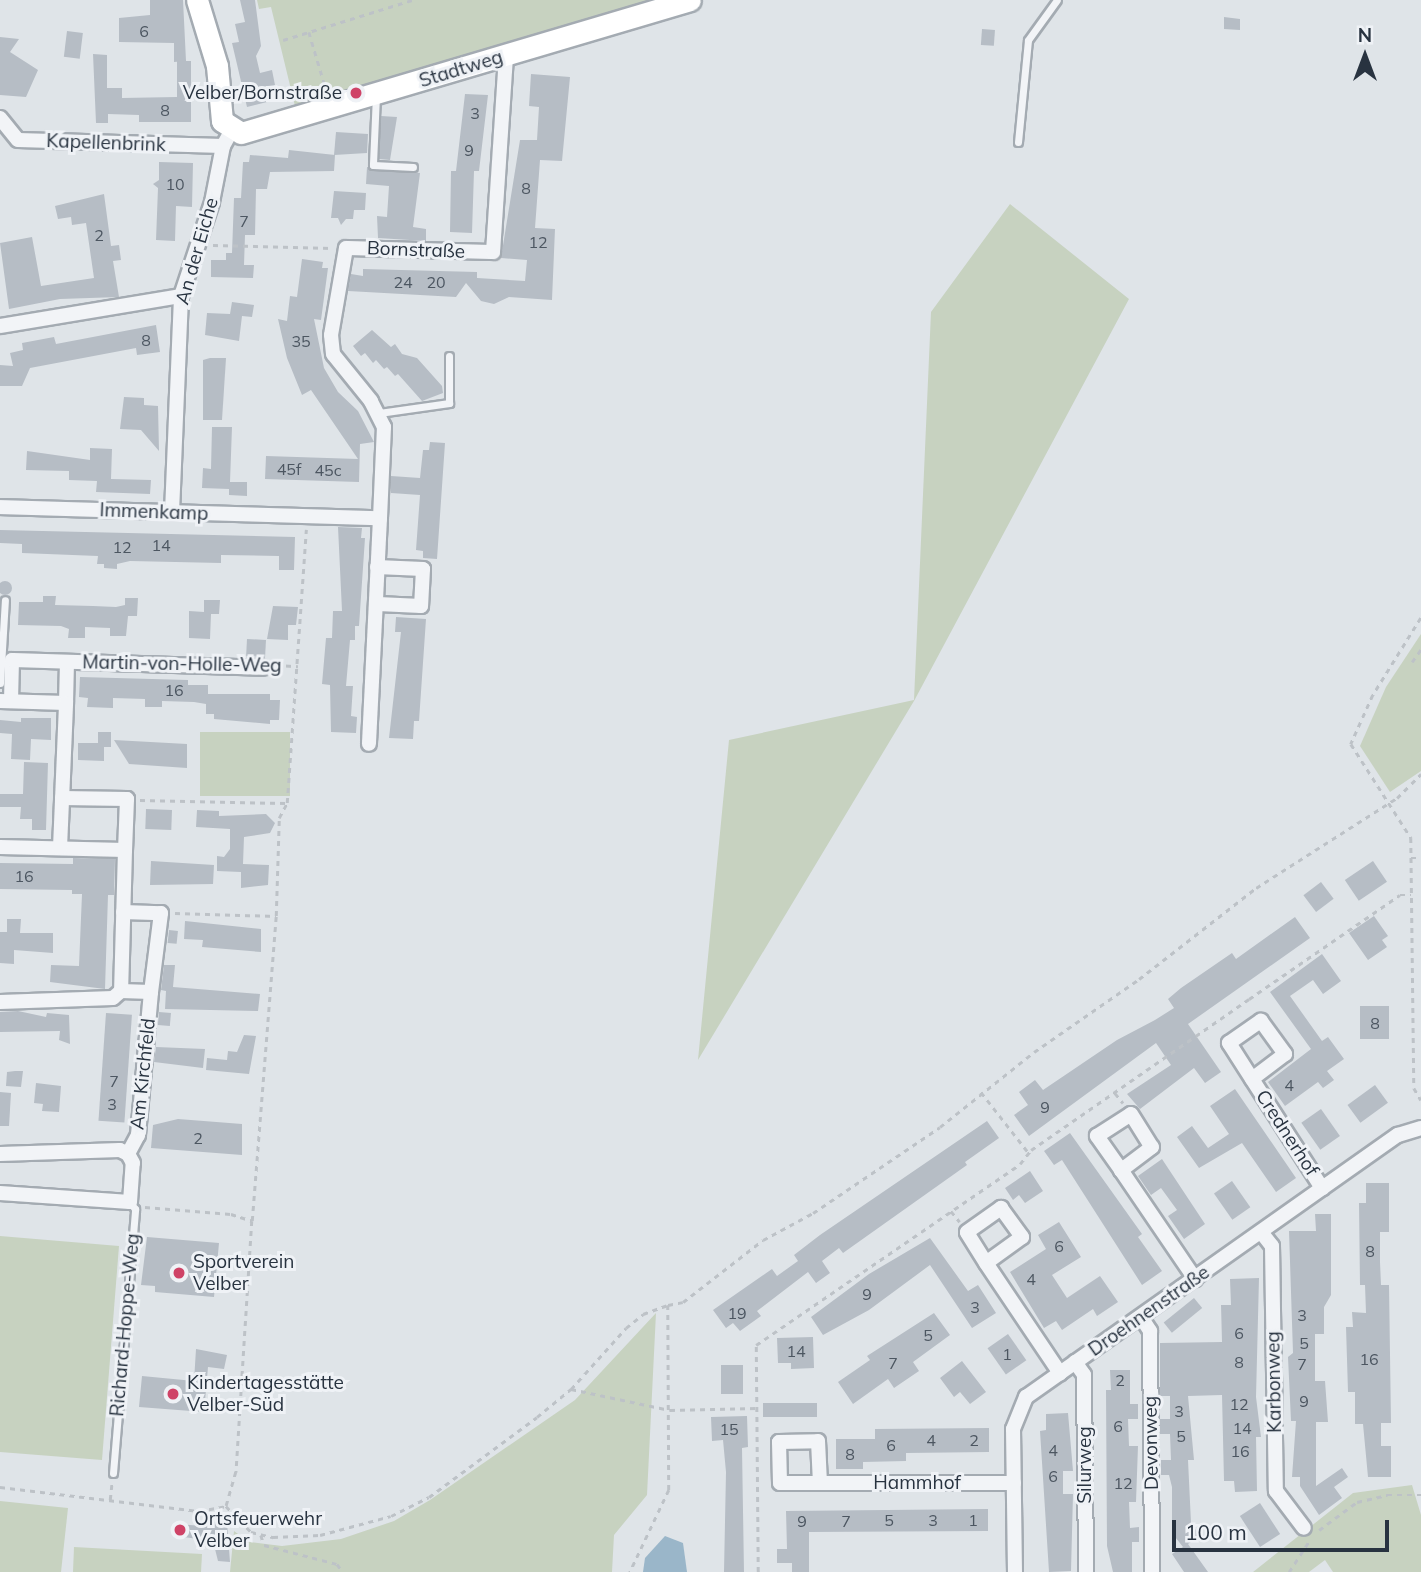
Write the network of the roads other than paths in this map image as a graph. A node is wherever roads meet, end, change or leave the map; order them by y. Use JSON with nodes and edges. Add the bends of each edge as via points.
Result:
{"nodes":[{"id":1,"x":197,"y":0,"type":"edge"},
{"id":2,"x":690,"y":0,"type":"edge"},
{"id":3,"x":1057,"y":0,"type":"edge"},
{"id":4,"x":506,"y":55,"type":"junction"},
{"id":5,"x":376,"y":95,"type":"junction"},
{"id":6,"x":0,"y":118,"type":"edge"},
{"id":7,"x":227,"y":138,"type":"junction"},
{"id":8,"x":1018,"y":142,"type":"dead end"},
{"id":9,"x":413,"y":167,"type":"dead end"},
{"id":10,"x":181,"y":296,"type":"junction"},
{"id":11,"x":0,"y":326,"type":"edge"},
{"id":12,"x":449,"y":356,"type":"dead end"},
{"id":13,"x":379,"y":413,"type":"junction"},
{"id":14,"x":0,"y":507,"type":"edge"},
{"id":15,"x":173,"y":512,"type":"junction"},
{"id":16,"x":380,"y":518,"type":"junction"},
{"id":17,"x":377,"y":567,"type":"junction"},
{"id":18,"x":5,"y":600,"type":"dead end"},
{"id":19,"x":378,"y":604,"type":"junction"},
{"id":20,"x":67,"y":662,"type":"junction"},
{"id":21,"x":263,"y":668,"type":"road end"},
{"id":22,"x":0,"y":683,"type":"edge"},
{"id":23,"x":5,"y":701,"type":"edge"},
{"id":24,"x":66,"y":703,"type":"junction"},
{"id":25,"x":369,"y":744,"type":"dead end"},
{"id":26,"x":62,"y":798,"type":"junction"},
{"id":27,"x":0,"y":847,"type":"edge"},
{"id":28,"x":60,"y":848,"type":"junction"},
{"id":29,"x":125,"y":849,"type":"junction"},
{"id":30,"x":123,"y":912,"type":"junction"},
{"id":31,"x":121,"y":991,"type":"junction"},
{"id":32,"x":151,"y":992,"type":"junction"},
{"id":33,"x":0,"y":1002,"type":"edge"},
{"id":34,"x":1252,"y":1079,"type":"dead end"},
{"id":35,"x":1421,"y":1128,"type":"edge"},
{"id":36,"x":0,"y":1154,"type":"edge"},
{"id":37,"x":128,"y":1154,"type":"junction"},
{"id":38,"x":1121,"y":1170,"type":"dead end"},
{"id":39,"x":1322,"y":1188,"type":"junction"},
{"id":40,"x":0,"y":1193,"type":"edge"},
{"id":41,"x":131,"y":1202,"type":"junction"},
{"id":42,"x":1261,"y":1232,"type":"junction"},
{"id":43,"x":986,"y":1263,"type":"dead end"},
{"id":44,"x":1195,"y":1279,"type":"junction"},
{"id":45,"x":1141,"y":1317,"type":"junction"},
{"id":46,"x":1075,"y":1362,"type":"junction"},
{"id":47,"x":1060,"y":1373,"type":"junction"},
{"id":48,"x":113,"y":1473,"type":"road end"},
{"id":49,"x":820,"y":1483,"type":"dead end"},
{"id":50,"x":1014,"y":1483,"type":"junction"},
{"id":51,"x":1304,"y":1528,"type":"dead end"},
{"id":52,"x":1015,"y":1572,"type":"edge"},
{"id":53,"x":1086,"y":1572,"type":"edge"},
{"id":54,"x":1152,"y":1572,"type":"edge"}],
"edges":[{"from":1,"to":7,"type":"street","via":[[217,66]]},
{"from":2,"to":4,"type":"street","name":"Stadtweg"},
{"from":3,"to":8,"type":"lane","via":[[1028,40]]},
{"from":4,"to":5,"type":"street","name":"Stadtweg"},
{"from":4,"to":13,"type":"street","name":"Bornstraße","via":[[493,252],[346,248],[331,335],[333,354]]},
{"from":5,"to":7,"type":"street","name":"Stadtweg"},
{"from":5,"to":9,"type":"lane","via":[[373,165]]},
{"from":6,"to":7,"type":"street","name":"Kapellenbrink","via":[[18,140]]},
{"from":7,"to":10,"type":"street","name":"An der Eiche"},
{"from":10,"to":11,"type":"street"},
{"from":10,"to":15,"type":"street","name":"An der Eiche"},
{"from":12,"to":13,"type":"lane","via":[[449,403]]},
{"from":13,"to":16,"type":"street","via":[[384,449]]},
{"from":14,"to":15,"type":"street","name":"Immenkamp"},
{"from":15,"to":16,"type":"street","name":"Immenkamp"},
{"from":16,"to":17,"type":"street"},
{"from":17,"to":19,"type":"street"},
{"from":17,"to":19,"type":"street","via":[[423,569],[421,607]]},
{"from":18,"to":22,"type":"lane"},
{"from":19,"to":25,"type":"street"},
{"from":20,"to":21,"type":"street","name":"Martin-von-Holle-Weg"},
{"from":20,"to":23,"type":"street","name":"Martin-von-Holle-Weg","via":[[12,660]]},
{"from":20,"to":24,"type":"street","name":"Martin-von-Holle-Weg"},
{"from":23,"to":24,"type":"street","name":"Martin-von-Holle-Weg"},
{"from":24,"to":26,"type":"street"},
{"from":26,"to":28,"type":"street"},
{"from":26,"to":29,"type":"street","via":[[127,799]]},
{"from":27,"to":28,"type":"street"},
{"from":28,"to":29,"type":"street"},
{"from":29,"to":30,"type":"street"},
{"from":30,"to":31,"type":"street"},
{"from":30,"to":32,"type":"street","name":"Am Kirchfeld","via":[[161,913]]},
{"from":31,"to":32,"type":"street","name":"Am Kirchfeld"},
{"from":31,"to":33,"type":"street","name":"Am Kirchfeld","via":[[113,998]]},
{"from":32,"to":37,"type":"street","name":"Am Kirchfeld","via":[[138,1135]]},
{"from":34,"to":39,"type":"street","name":"Crednerhof"},
{"from":35,"to":39,"type":"street","name":"Droehnenstraße","via":[[1398,1135]]},
{"from":36,"to":37,"type":"street","via":[[120,1150]]},
{"from":37,"to":41,"type":"street","name":"Richard-Hoppe-Weg","via":[[133,1163]]},
{"from":38,"to":44,"type":"street"},
{"from":39,"to":42,"type":"street","name":"Droehnenstraße"},
{"from":40,"to":41,"type":"street"},
{"from":41,"to":48,"type":"lane","name":"Richard-Hoppe-Weg","via":[[135,1209]]},
{"from":42,"to":44,"type":"street","name":"Droehnenstraße"},
{"from":42,"to":51,"type":"street","name":"Karbonweg","via":[[1272,1246],[1276,1491]]},
{"from":43,"to":47,"type":"street"},
{"from":44,"to":45,"type":"street","name":"Droehnenstraße"},
{"from":45,"to":46,"type":"street","name":"Droehnenstraße"},
{"from":45,"to":54,"type":"street","name":"Devonweg","via":[[1150,1331]]},
{"from":46,"to":47,"type":"street","name":"Droehnenstraße"},
{"from":46,"to":53,"type":"street","name":"Silurweg","via":[[1084,1375]]},
{"from":47,"to":50,"type":"street","name":"Droehnenstraße","via":[[1026,1397],[1018,1410],[1013,1429]]},
{"from":49,"to":50,"type":"street","name":"Hammhof"},
{"from":50,"to":52,"type":"street","name":"Droehnenstraße"}]}
